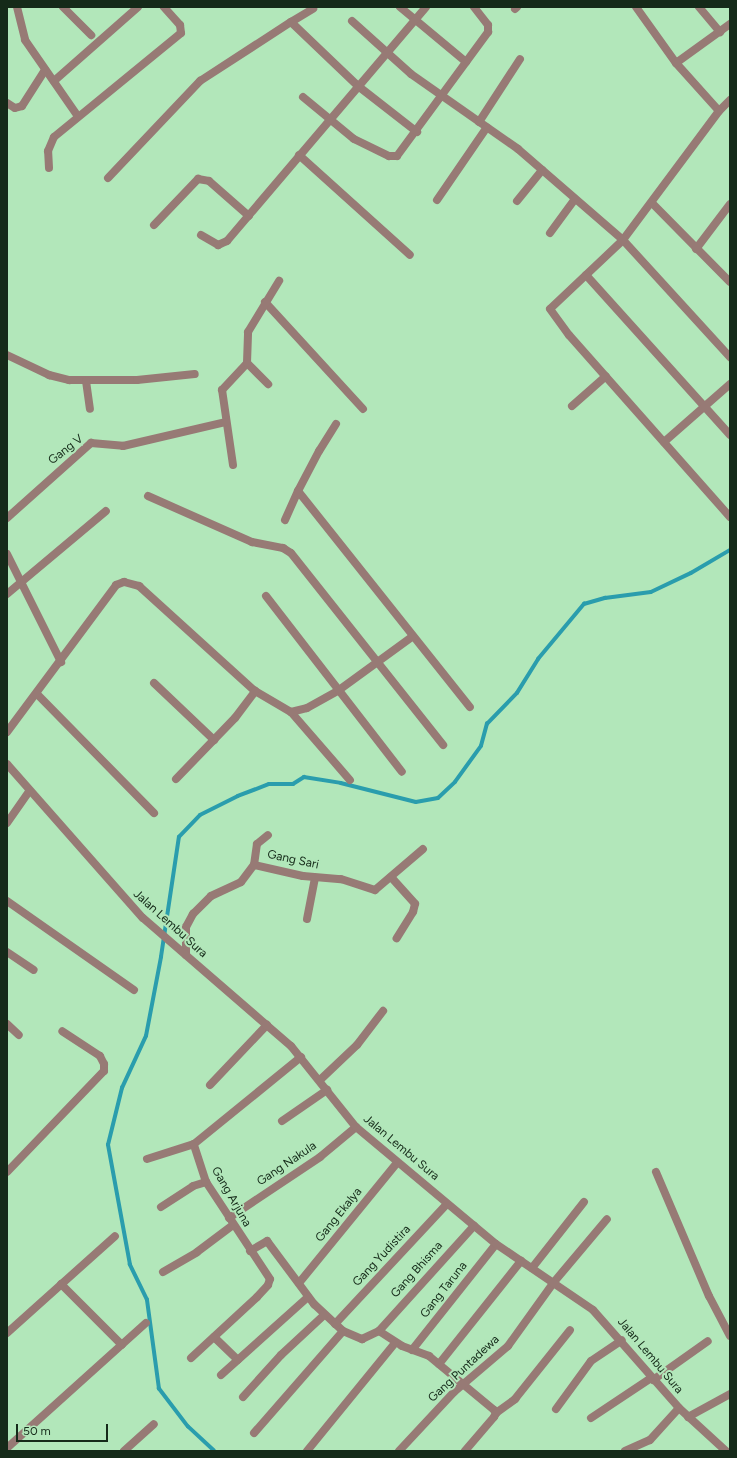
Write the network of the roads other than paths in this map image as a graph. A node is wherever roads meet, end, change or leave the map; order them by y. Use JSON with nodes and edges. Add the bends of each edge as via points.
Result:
{"nodes":[{"id":1,"x":16,"y":7,"type":"edge"},
{"id":2,"x":63,"y":7,"type":"edge"},
{"id":3,"x":138,"y":7,"type":"edge"},
{"id":4,"x":164,"y":7,"type":"edge"},
{"id":5,"x":400,"y":7,"type":"edge"},
{"id":6,"x":426,"y":7,"type":"edge"},
{"id":7,"x":474,"y":7,"type":"edge"},
{"id":8,"x":636,"y":7,"type":"edge"},
{"id":9,"x":700,"y":7,"type":"edge"},
{"id":10,"x":313,"y":9,"type":"dead end"},
{"id":11,"x":352,"y":21,"type":"dead end"},
{"id":12,"x":415,"y":21,"type":"junction"},
{"id":13,"x":291,"y":22,"type":"junction"},
{"id":14,"x":730,"y":24,"type":"edge"},
{"id":15,"x":720,"y":32,"type":"junction"},
{"id":16,"x":91,"y":35,"type":"dead end"},
{"id":17,"x":385,"y":53,"type":"junction"},
{"id":18,"x":520,"y":59,"type":"dead end"},
{"id":19,"x":466,"y":62,"type":"junction"},
{"id":20,"x":676,"y":63,"type":"junction"},
{"id":21,"x":45,"y":70,"type":"junction"},
{"id":22,"x":54,"y":81,"type":"junction"},
{"id":23,"x":358,"y":86,"type":"junction"},
{"id":24,"x":441,"y":96,"type":"junction"},
{"id":25,"x":303,"y":97,"type":"dead end"},
{"id":26,"x":730,"y":100,"type":"edge"},
{"id":27,"x":7,"y":103,"type":"edge"},
{"id":28,"x":719,"y":111,"type":"junction"},
{"id":29,"x":78,"y":115,"type":"junction"},
{"id":30,"x":329,"y":120,"type":"junction"},
{"id":31,"x":479,"y":122,"type":"junction"},
{"id":32,"x":487,"y":127,"type":"junction"},
{"id":33,"x":417,"y":132,"type":"junction"},
{"id":34,"x":299,"y":155,"type":"junction"},
{"id":35,"x":50,"y":168,"type":"dead end"},
{"id":36,"x":542,"y":170,"type":"junction"},
{"id":37,"x":108,"y":178,"type":"dead end"},
{"id":38,"x":576,"y":199,"type":"junction"},
{"id":39,"x":438,"y":200,"type":"dead end"},
{"id":40,"x":517,"y":201,"type":"dead end"},
{"id":41,"x":652,"y":203,"type":"junction"},
{"id":42,"x":729,"y":209,"type":"edge"},
{"id":43,"x":249,"y":216,"type":"junction"},
{"id":44,"x":154,"y":225,"type":"dead end"},
{"id":45,"x":550,"y":233,"type":"dead end"},
{"id":46,"x":201,"y":235,"type":"dead end"},
{"id":47,"x":623,"y":240,"type":"junction"},
{"id":48,"x":696,"y":248,"type":"junction"},
{"id":49,"x":410,"y":255,"type":"dead end"},
{"id":50,"x":586,"y":275,"type":"junction"},
{"id":51,"x":279,"y":281,"type":"dead end"},
{"id":52,"x":730,"y":282,"type":"edge"},
{"id":53,"x":265,"y":302,"type":"junction"},
{"id":54,"x":7,"y":354,"type":"edge"},
{"id":55,"x":730,"y":357,"type":"edge"},
{"id":56,"x":247,"y":363,"type":"junction"},
{"id":57,"x":195,"y":374,"type":"dead end"},
{"id":58,"x":606,"y":376,"type":"junction"},
{"id":59,"x":86,"y":381,"type":"junction"},
{"id":60,"x":268,"y":384,"type":"dead end"},
{"id":61,"x":730,"y":384,"type":"edge"},
{"id":62,"x":572,"y":406,"type":"dead end"},
{"id":63,"x":704,"y":406,"type":"junction"},
{"id":64,"x":90,"y":409,"type":"dead end"},
{"id":65,"x":363,"y":409,"type":"dead end"},
{"id":66,"x":225,"y":422,"type":"junction"},
{"id":67,"x":336,"y":424,"type":"dead end"},
{"id":68,"x":730,"y":435,"type":"edge"},
{"id":69,"x":664,"y":442,"type":"junction"},
{"id":70,"x":233,"y":465,"type":"dead end"},
{"id":71,"x":298,"y":491,"type":"junction"},
{"id":72,"x":148,"y":496,"type":"dead end"},
{"id":73,"x":106,"y":511,"type":"dead end"},
{"id":74,"x":730,"y":517,"type":"edge"},
{"id":75,"x":7,"y":518,"type":"edge"},
{"id":76,"x":285,"y":520,"type":"dead end"},
{"id":77,"x":7,"y":554,"type":"edge"},
{"id":78,"x":22,"y":583,"type":"junction"},
{"id":79,"x":7,"y":594,"type":"edge"},
{"id":80,"x":266,"y":596,"type":"dead end"},
{"id":81,"x":412,"y":637,"type":"junction"},
{"id":82,"x":61,"y":662,"type":"junction"},
{"id":83,"x":376,"y":664,"type":"junction"},
{"id":84,"x":154,"y":683,"type":"dead end"},
{"id":85,"x":339,"y":690,"type":"junction"},
{"id":86,"x":255,"y":691,"type":"junction"},
{"id":87,"x":37,"y":694,"type":"junction"},
{"id":88,"x":470,"y":707,"type":"dead end"},
{"id":89,"x":291,"y":712,"type":"junction"},
{"id":90,"x":7,"y":732,"type":"edge"},
{"id":91,"x":214,"y":740,"type":"junction"},
{"id":92,"x":443,"y":745,"type":"dead end"},
{"id":93,"x":7,"y":764,"type":"edge"},
{"id":94,"x":402,"y":772,"type":"dead end"},
{"id":95,"x":176,"y":779,"type":"dead end"},
{"id":96,"x":350,"y":780,"type":"dead end"},
{"id":97,"x":29,"y":791,"type":"junction"},
{"id":98,"x":154,"y":813,"type":"dead end"},
{"id":99,"x":7,"y":823,"type":"edge"},
{"id":100,"x":268,"y":834,"type":"dead end"},
{"id":101,"x":423,"y":849,"type":"dead end"},
{"id":102,"x":254,"y":865,"type":"junction"},
{"id":103,"x":391,"y":877,"type":"junction"},
{"id":104,"x":315,"y":878,"type":"junction"},
{"id":105,"x":7,"y":901,"type":"edge"},
{"id":106,"x":307,"y":919,"type":"dead end"},
{"id":107,"x":397,"y":938,"type":"dead end"},
{"id":108,"x":7,"y":952,"type":"edge"},
{"id":109,"x":183,"y":953,"type":"junction"},
{"id":110,"x":34,"y":970,"type":"dead end"},
{"id":111,"x":134,"y":990,"type":"dead end"},
{"id":112,"x":383,"y":1011,"type":"dead end"},
{"id":113,"x":7,"y":1024,"type":"edge"},
{"id":114,"x":266,"y":1025,"type":"junction"},
{"id":115,"x":62,"y":1031,"type":"dead end"},
{"id":116,"x":19,"y":1035,"type":"dead end"},
{"id":117,"x":301,"y":1057,"type":"junction"},
{"id":118,"x":320,"y":1080,"type":"junction"},
{"id":119,"x":210,"y":1084,"type":"dead end"},
{"id":120,"x":327,"y":1090,"type":"junction"},
{"id":121,"x":282,"y":1121,"type":"dead end"},
{"id":122,"x":356,"y":1126,"type":"junction"},
{"id":123,"x":194,"y":1144,"type":"junction"},
{"id":124,"x":147,"y":1159,"type":"dead end"},
{"id":125,"x":397,"y":1163,"type":"junction"},
{"id":126,"x":8,"y":1170,"type":"edge"},
{"id":127,"x":656,"y":1172,"type":"dead end"},
{"id":128,"x":206,"y":1182,"type":"junction"},
{"id":129,"x":584,"y":1202,"type":"dead end"},
{"id":130,"x":447,"y":1204,"type":"junction"},
{"id":131,"x":161,"y":1207,"type":"dead end"},
{"id":132,"x":607,"y":1219,"type":"dead end"},
{"id":133,"x":231,"y":1222,"type":"junction"},
{"id":134,"x":474,"y":1226,"type":"junction"},
{"id":135,"x":116,"y":1236,"type":"dead end"},
{"id":136,"x":496,"y":1244,"type":"junction"},
{"id":137,"x":250,"y":1251,"type":"junction"},
{"id":138,"x":521,"y":1261,"type":"junction"},
{"id":139,"x":532,"y":1268,"type":"junction"},
{"id":140,"x":163,"y":1272,"type":"dead end"},
{"id":141,"x":554,"y":1282,"type":"junction"},
{"id":142,"x":299,"y":1283,"type":"junction"},
{"id":143,"x":61,"y":1284,"type":"junction"},
{"id":144,"x":308,"y":1297,"type":"junction"},
{"id":145,"x":324,"y":1315,"type":"junction"},
{"id":146,"x":146,"y":1323,"type":"dead end"},
{"id":147,"x":335,"y":1324,"type":"junction"},
{"id":148,"x":570,"y":1330,"type":"dead end"},
{"id":149,"x":343,"y":1331,"type":"junction"},
{"id":150,"x":379,"y":1331,"type":"junction"},
{"id":151,"x":7,"y":1333,"type":"edge"},
{"id":152,"x":730,"y":1336,"type":"edge"},
{"id":153,"x":214,"y":1337,"type":"junction"},
{"id":154,"x":622,"y":1340,"type":"junction"},
{"id":155,"x":708,"y":1340,"type":"dead end"},
{"id":156,"x":395,"y":1343,"type":"dead end"},
{"id":157,"x":122,"y":1345,"type":"junction"},
{"id":158,"x":412,"y":1350,"type":"junction"},
{"id":159,"x":191,"y":1358,"type":"dead end"},
{"id":160,"x":238,"y":1360,"type":"junction"},
{"id":161,"x":439,"y":1364,"type":"junction"},
{"id":162,"x":221,"y":1375,"type":"dead end"},
{"id":163,"x":652,"y":1379,"type":"junction"},
{"id":164,"x":464,"y":1385,"type":"junction"},
{"id":165,"x":730,"y":1394,"type":"edge"},
{"id":166,"x":243,"y":1397,"type":"dead end"},
{"id":167,"x":679,"y":1408,"type":"junction"},
{"id":168,"x":556,"y":1409,"type":"dead end"},
{"id":169,"x":496,"y":1414,"type":"junction"},
{"id":170,"x":688,"y":1417,"type":"junction"},
{"id":171,"x":591,"y":1418,"type":"dead end"},
{"id":172,"x":154,"y":1424,"type":"dead end"},
{"id":173,"x":254,"y":1433,"type":"dead end"},
{"id":174,"x":7,"y":1448,"type":"edge"},
{"id":175,"x":124,"y":1451,"type":"edge"},
{"id":176,"x":307,"y":1451,"type":"edge"},
{"id":177,"x":399,"y":1451,"type":"edge"},
{"id":178,"x":465,"y":1451,"type":"edge"},
{"id":179,"x":625,"y":1451,"type":"edge"},
{"id":180,"x":726,"y":1451,"type":"edge"}],
"edges":[{"from":1,"to":21,"type":"street","via":[[25,40]]},
{"from":2,"to":16,"type":"street"},
{"from":3,"to":22,"type":"street"},
{"from":4,"to":29,"type":"street","via":[[180,25],[181,33]]},
{"from":5,"to":12,"type":"street"},
{"from":6,"to":12,"type":"street"},
{"from":7,"to":19,"type":"street","via":[[488,29]]},
{"from":8,"to":20,"type":"street"},
{"from":9,"to":15,"type":"street"},
{"from":10,"to":13,"type":"street"},
{"from":11,"to":17,"type":"street"},
{"from":12,"to":17,"type":"street"},
{"from":12,"to":19,"type":"street"},
{"from":13,"to":23,"type":"street"},
{"from":13,"to":37,"type":"street","via":[[200,81]]},
{"from":14,"to":15,"type":"street"},
{"from":15,"to":20,"type":"street"},
{"from":17,"to":23,"type":"street"},
{"from":17,"to":24,"type":"street"},
{"from":18,"to":31,"type":"street"},
{"from":19,"to":24,"type":"street"},
{"from":20,"to":28,"type":"street"},
{"from":21,"to":22,"type":"street"},
{"from":21,"to":27,"type":"street","via":[[22,106],[15,108]]},
{"from":22,"to":29,"type":"street"},
{"from":23,"to":30,"type":"street"},
{"from":23,"to":33,"type":"street"},
{"from":24,"to":31,"type":"street"},
{"from":24,"to":33,"type":"street"},
{"from":25,"to":30,"type":"street"},
{"from":26,"to":28,"type":"street"},
{"from":28,"to":41,"type":"street"},
{"from":29,"to":35,"type":"street","via":[[49,143]]},
{"from":30,"to":33,"type":"street","via":[[354,138],[393,157],[401,154]]},
{"from":30,"to":34,"type":"street"},
{"from":31,"to":32,"type":"street"},
{"from":32,"to":36,"type":"street"},
{"from":32,"to":39,"type":"street"},
{"from":34,"to":43,"type":"street"},
{"from":34,"to":49,"type":"street"},
{"from":36,"to":38,"type":"street"},
{"from":36,"to":40,"type":"street"},
{"from":38,"to":45,"type":"street"},
{"from":38,"to":47,"type":"street"},
{"from":41,"to":47,"type":"street"},
{"from":41,"to":48,"type":"street"},
{"from":42,"to":48,"type":"street"},
{"from":43,"to":44,"type":"street","via":[[209,181],[201,179],[192,184]]},
{"from":43,"to":46,"type":"street","via":[[220,246]]},
{"from":47,"to":50,"type":"street"},
{"from":47,"to":55,"type":"street"},
{"from":48,"to":52,"type":"street"},
{"from":50,"to":58,"type":"street","via":[[550,309]]},
{"from":50,"to":63,"type":"street"},
{"from":51,"to":53,"type":"street"},
{"from":53,"to":56,"type":"street","via":[[248,332]]},
{"from":53,"to":65,"type":"street"},
{"from":54,"to":59,"type":"street","via":[[60,379]]},
{"from":56,"to":60,"type":"street"},
{"from":56,"to":66,"type":"street","via":[[222,390]]},
{"from":57,"to":59,"type":"street","via":[[137,380]]},
{"from":58,"to":62,"type":"street"},
{"from":58,"to":69,"type":"street"},
{"from":59,"to":64,"type":"street"},
{"from":61,"to":63,"type":"street"},
{"from":63,"to":68,"type":"street"},
{"from":63,"to":69,"type":"street"},
{"from":66,"to":70,"type":"street"},
{"from":66,"to":75,"type":"street","name":"Gang V","via":[[123,446],[91,443]]},
{"from":67,"to":71,"type":"street"},
{"from":69,"to":74,"type":"street"},
{"from":71,"to":76,"type":"street"},
{"from":71,"to":81,"type":"street"},
{"from":72,"to":83,"type":"street","via":[[252,542],[283,548],[291,553]]},
{"from":73,"to":78,"type":"street"},
{"from":77,"to":78,"type":"street"},
{"from":78,"to":79,"type":"street"},
{"from":78,"to":82,"type":"street"},
{"from":80,"to":85,"type":"street"},
{"from":81,"to":83,"type":"street"},
{"from":81,"to":88,"type":"street"},
{"from":82,"to":86,"type":"street","via":[[116,586],[132,582],[150,595]]},
{"from":82,"to":87,"type":"street"},
{"from":83,"to":85,"type":"street"},
{"from":83,"to":92,"type":"street"},
{"from":84,"to":91,"type":"street"},
{"from":85,"to":89,"type":"street","via":[[307,708]]},
{"from":85,"to":94,"type":"street"},
{"from":86,"to":89,"type":"street"},
{"from":86,"to":91,"type":"street"},
{"from":87,"to":90,"type":"street"},
{"from":87,"to":98,"type":"street"},
{"from":89,"to":96,"type":"street"},
{"from":91,"to":95,"type":"street"},
{"from":93,"to":97,"type":"street","name":"Jalan Lembu Sura"},
{"from":97,"to":99,"type":"street"},
{"from":97,"to":109,"type":"street","name":"Jalan Lembu Sura","via":[[62,824],[98,869],[143,918]]},
{"from":100,"to":102,"type":"street","via":[[257,844]]},
{"from":101,"to":103,"type":"street"},
{"from":102,"to":104,"type":"street","name":"Gang Sari"},
{"from":102,"to":109,"type":"street","name":"Gang Sari","via":[[241,882],[211,896],[193,914],[186,927]]},
{"from":103,"to":104,"type":"street","name":"Gang Sari","via":[[375,890],[341,879]]},
{"from":103,"to":107,"type":"street","via":[[415,904]]},
{"from":104,"to":106,"type":"street"},
{"from":105,"to":111,"type":"street"},
{"from":108,"to":110,"type":"street"},
{"from":109,"to":114,"type":"street","name":"Jalan Lembu Sura"},
{"from":112,"to":118,"type":"street","via":[[357,1045]]},
{"from":113,"to":116,"type":"street"},
{"from":114,"to":117,"type":"street","name":"Jalan Lembu Sura"},
{"from":114,"to":119,"type":"street"},
{"from":115,"to":126,"type":"street","via":[[100,1056],[104,1071]]},
{"from":117,"to":118,"type":"street","name":"Jalan Lembu Sura"},
{"from":117,"to":123,"type":"street"},
{"from":118,"to":120,"type":"street","name":"Jalan Lembu Sura"},
{"from":120,"to":121,"type":"street"},
{"from":120,"to":122,"type":"street","name":"Jalan Lembu Sura"},
{"from":122,"to":125,"type":"street","name":"Jalan Lembu Sura"},
{"from":122,"to":133,"type":"street","name":"Gang Nakula","via":[[320,1157]]},
{"from":123,"to":124,"type":"street"},
{"from":123,"to":128,"type":"street","name":"Gang Arjuna"},
{"from":125,"to":130,"type":"street","name":"Jalan Lembu Sura"},
{"from":125,"to":142,"type":"street","name":"Gang Ekalya"},
{"from":127,"to":152,"type":"street","via":[[708,1296]]},
{"from":128,"to":131,"type":"street","via":[[193,1186]]},
{"from":128,"to":133,"type":"street","name":"Gang Arjuna"},
{"from":129,"to":139,"type":"street"},
{"from":130,"to":134,"type":"street","name":"Jalan Lembu Sura"},
{"from":130,"to":147,"type":"street","name":"Gang Yudistira"},
{"from":132,"to":141,"type":"street","name":"Gang Puntadewa"},
{"from":133,"to":137,"type":"street","name":"Gang Arjuna"},
{"from":133,"to":140,"type":"street","name":"Gang Nakula","via":[[197,1252]]},
{"from":134,"to":136,"type":"street","name":"Jalan Lembu Sura"},
{"from":134,"to":150,"type":"street","name":"Gang Bhisma"},
{"from":135,"to":143,"type":"street"},
{"from":136,"to":138,"type":"street","name":"Jalan Lembu Sura"},
{"from":136,"to":158,"type":"street","name":"Gang Taruna"},
{"from":137,"to":142,"type":"street","via":[[267,1241]]},
{"from":137,"to":153,"type":"street","name":"Gang Arjuna","via":[[270,1279],[268,1285]]},
{"from":138,"to":139,"type":"street","name":"Jalan Lembu Sura"},
{"from":138,"to":161,"type":"street"},
{"from":139,"to":141,"type":"street","name":"Jalan Lembu Sura"},
{"from":141,"to":154,"type":"street","name":"Jalan Lembu Sura","via":[[593,1310]]},
{"from":141,"to":164,"type":"street","name":"Gang Puntadewa","via":[[508,1346]]},
{"from":142,"to":144,"type":"street"},
{"from":143,"to":151,"type":"street"},
{"from":143,"to":157,"type":"street"},
{"from":144,"to":145,"type":"street"},
{"from":144,"to":160,"type":"street"},
{"from":145,"to":147,"type":"street"},
{"from":145,"to":166,"type":"street","via":[[281,1355]]},
{"from":146,"to":157,"type":"street"},
{"from":147,"to":149,"type":"street"},
{"from":148,"to":169,"type":"street","via":[[515,1399]]},
{"from":149,"to":150,"type":"street","via":[[362,1340]]},
{"from":149,"to":173,"type":"street"},
{"from":150,"to":158,"type":"street"},
{"from":153,"to":159,"type":"street","name":"Gang Arjuna"},
{"from":153,"to":160,"type":"street"},
{"from":154,"to":163,"type":"street","name":"Jalan Lembu Sura"},
{"from":154,"to":168,"type":"street","via":[[591,1361]]},
{"from":155,"to":163,"type":"street"},
{"from":156,"to":176,"type":"street"},
{"from":157,"to":174,"type":"street"},
{"from":158,"to":161,"type":"street","via":[[429,1356]]},
{"from":160,"to":162,"type":"street"},
{"from":161,"to":164,"type":"street"},
{"from":163,"to":167,"type":"street","name":"Jalan Lembu Sura"},
{"from":163,"to":171,"type":"street"},
{"from":164,"to":169,"type":"street"},
{"from":164,"to":177,"type":"street","name":"Gang Puntadewa"},
{"from":165,"to":170,"type":"street"},
{"from":167,"to":170,"type":"street","name":"Jalan Lembu Sura"},
{"from":167,"to":179,"type":"street","via":[[650,1440]]},
{"from":169,"to":178,"type":"street"},
{"from":170,"to":180,"type":"street","name":"Jalan Lembu Sura"},
{"from":172,"to":175,"type":"street"}]}
